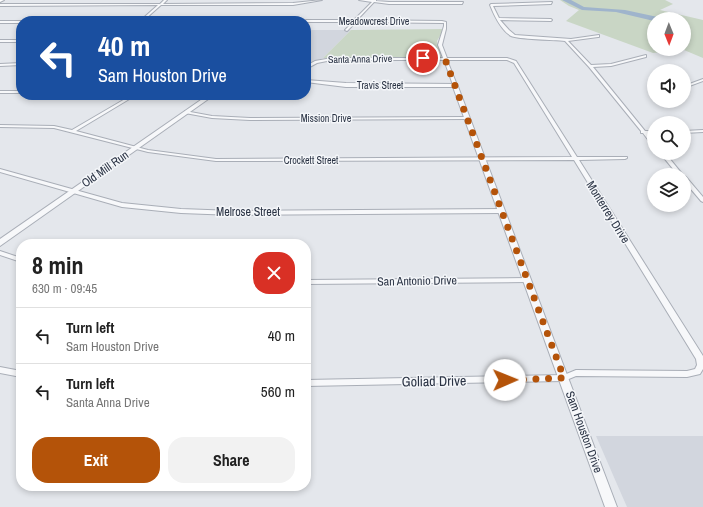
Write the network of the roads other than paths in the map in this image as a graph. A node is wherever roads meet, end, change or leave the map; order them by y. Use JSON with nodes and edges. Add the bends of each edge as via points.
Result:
{"nodes":[{"id":1,"x":166,"y":0,"type":"edge"},
{"id":2,"x":321,"y":0,"type":"edge"},
{"id":3,"x":360,"y":0,"type":"edge"},
{"id":4,"x":374,"y":1,"type":"edge"},
{"id":5,"x":551,"y":3,"type":"dead end"},
{"id":6,"x":462,"y":4,"type":"dead end"},
{"id":7,"x":0,"y":5,"type":"edge"},
{"id":8,"x":159,"y":5,"type":"junction"},
{"id":9,"x":147,"y":16,"type":"edge"},
{"id":10,"x":499,"y":19,"type":"junction"},
{"id":11,"x":551,"y":20,"type":"dead end"},
{"id":12,"x":311,"y":21,"type":"edge"},
{"id":13,"x":355,"y":21,"type":"junction"},
{"id":14,"x":0,"y":22,"type":"edge"},
{"id":15,"x":16,"y":22,"type":"edge"},
{"id":16,"x":442,"y":22,"type":"joint"},
{"id":17,"x":347,"y":30,"type":"dead end"},
{"id":18,"x":598,"y":36,"type":"dead end"},
{"id":19,"x":566,"y":40,"type":"junction"},
{"id":20,"x":0,"y":41,"type":"edge"},
{"id":21,"x":16,"y":41,"type":"edge"},
{"id":22,"x":645,"y":56,"type":"dead end"},
{"id":23,"x":445,"y":59,"type":"junction"},
{"id":24,"x":512,"y":60,"type":"joint"},
{"id":25,"x":16,"y":64,"type":"edge"},
{"id":26,"x":0,"y":65,"type":"edge"},
{"id":27,"x":311,"y":65,"type":"edge"},
{"id":28,"x":590,"y":66,"type":"junction"},
{"id":29,"x":703,"y":80,"type":"edge"},
{"id":30,"x":311,"y":82,"type":"edge"},
{"id":31,"x":455,"y":85,"type":"junction"},
{"id":32,"x":691,"y":85,"type":"edge"},
{"id":33,"x":0,"y":92,"type":"edge"},
{"id":34,"x":16,"y":92,"type":"edge"},
{"id":35,"x":126,"y":100,"type":"edge"},
{"id":36,"x":203,"y":100,"type":"edge"},
{"id":37,"x":186,"y":112,"type":"junction"},
{"id":38,"x":467,"y":118,"type":"junction"},
{"id":39,"x":0,"y":126,"type":"edge"},
{"id":40,"x":74,"y":131,"type":"junction"},
{"id":41,"x":643,"y":132,"type":"junction"},
{"id":42,"x":647,"y":132,"type":"edge"},
{"id":43,"x":691,"y":132,"type":"edge"},
{"id":44,"x":703,"y":132,"type":"edge"},
{"id":45,"x":647,"y":136,"type":"edge"},
{"id":46,"x":135,"y":148,"type":"junction"},
{"id":47,"x":482,"y":158,"type":"junction"},
{"id":48,"x":574,"y":158,"type":"junction"},
{"id":49,"x":625,"y":158,"type":"dead end"},
{"id":50,"x":668,"y":160,"type":"edge"},
{"id":51,"x":675,"y":168,"type":"edge"},
{"id":52,"x":0,"y":170,"type":"edge"},
{"id":53,"x":691,"y":186,"type":"edge"},
{"id":54,"x":73,"y":192,"type":"junction"},
{"id":55,"x":703,"y":200,"type":"edge"},
{"id":56,"x":501,"y":211,"type":"junction"},
{"id":57,"x":0,"y":243,"type":"edge"},
{"id":58,"x":0,"y":253,"type":"edge"},
{"id":59,"x":16,"y":258,"type":"edge"},
{"id":60,"x":527,"y":280,"type":"junction"},
{"id":61,"x":311,"y":282,"type":"edge"},
{"id":62,"x":701,"y":366,"type":"joint"},
{"id":63,"x":0,"y":370,"type":"edge"},
{"id":64,"x":16,"y":373,"type":"edge"},
{"id":65,"x":564,"y":378,"type":"junction"},
{"id":66,"x":311,"y":382,"type":"edge"},
{"id":67,"x":611,"y":507,"type":"edge"}],
"edges":[{"from":1,"to":8,"type":"street"},
{"from":2,"to":8,"type":"street","via":[[293,4]]},
{"from":3,"to":4,"type":"street"},
{"from":4,"to":6,"type":"street"},
{"from":4,"to":13,"type":"street"},
{"from":5,"to":10,"type":"street","via":[[491,4]]},
{"from":7,"to":8,"type":"street"},
{"from":8,"to":9,"type":"street"},
{"from":10,"to":11,"type":"street"},
{"from":10,"to":19,"type":"street","via":[[510,35]]},
{"from":12,"to":13,"type":"street","name":"Meadowcrest Drive"},
{"from":13,"to":16,"type":"street","name":"Meadowcrest Drive"},
{"from":13,"to":17,"type":"street"},
{"from":14,"to":15,"type":"street"},
{"from":16,"to":23,"type":"street","name":"Sam Houston Drive","via":[[445,31],[440,39],[440,45]]},
{"from":18,"to":19,"type":"street"},
{"from":19,"to":28,"type":"street"},
{"from":20,"to":21,"type":"street"},
{"from":22,"to":28,"type":"street","via":[[611,65]]},
{"from":23,"to":24,"type":"street","name":"Santa Anna Drive"},
{"from":23,"to":27,"type":"street","name":"Santa Anna Drive","via":[[326,59]]},
{"from":23,"to":31,"type":"street","name":"Sam Houston Drive"},
{"from":24,"to":48,"type":"street","name":"Monterrey Drive"},
{"from":25,"to":26,"type":"street"},
{"from":28,"to":41,"type":"street"},
{"from":29,"to":32,"type":"street"},
{"from":30,"to":31,"type":"street","name":"Travis Street","via":[[346,86]]},
{"from":31,"to":38,"type":"street","name":"Sam Houston Drive"},
{"from":33,"to":34,"type":"street"},
{"from":35,"to":40,"type":"street"},
{"from":36,"to":37,"type":"street","name":"Old Mill Run"},
{"from":37,"to":38,"type":"street","name":"Mission Drive","via":[[212,117],[250,119]]},
{"from":37,"to":46,"type":"street","name":"Old Mill Run"},
{"from":38,"to":47,"type":"street","name":"Sam Houston Drive"},
{"from":39,"to":40,"type":"street","name":"Crockett Street","via":[[54,127]]},
{"from":40,"to":46,"type":"street","name":"Crockett Street"},
{"from":41,"to":42,"type":"street"},
{"from":41,"to":45,"type":"street"},
{"from":43,"to":44,"type":"street"},
{"from":46,"to":47,"type":"street","name":"Crockett Street","via":[[216,160]]},
{"from":46,"to":54,"type":"street","name":"Old Mill Run"},
{"from":47,"to":48,"type":"street","name":"Crockett Street"},
{"from":47,"to":56,"type":"street","name":"Sam Houston Drive"},
{"from":48,"to":49,"type":"street","name":"Crockett Street"},
{"from":48,"to":62,"type":"street","name":"Monterrey Drive","via":[[700,358]]},
{"from":50,"to":51,"type":"street"},
{"from":52,"to":54,"type":"street","name":"Melrose Street"},
{"from":53,"to":55,"type":"street"},
{"from":54,"to":56,"type":"street","name":"Melrose Street","via":[[122,205],[181,211]]},
{"from":54,"to":57,"type":"street","name":"Old Mill Run"},
{"from":56,"to":60,"type":"street","name":"Sam Houston Drive"},
{"from":58,"to":59,"type":"street"},
{"from":60,"to":61,"type":"street","name":"San Antonio Drive"},
{"from":60,"to":65,"type":"street","name":"Sam Houston Drive"},
{"from":62,"to":65,"type":"street","name":"Goliad Drive","via":[[697,372],[687,374],[576,373]]},
{"from":63,"to":64,"type":"street"},
{"from":65,"to":66,"type":"street","name":"Goliad Drive"},
{"from":65,"to":67,"type":"street","name":"Sam Houston Drive"}]}
